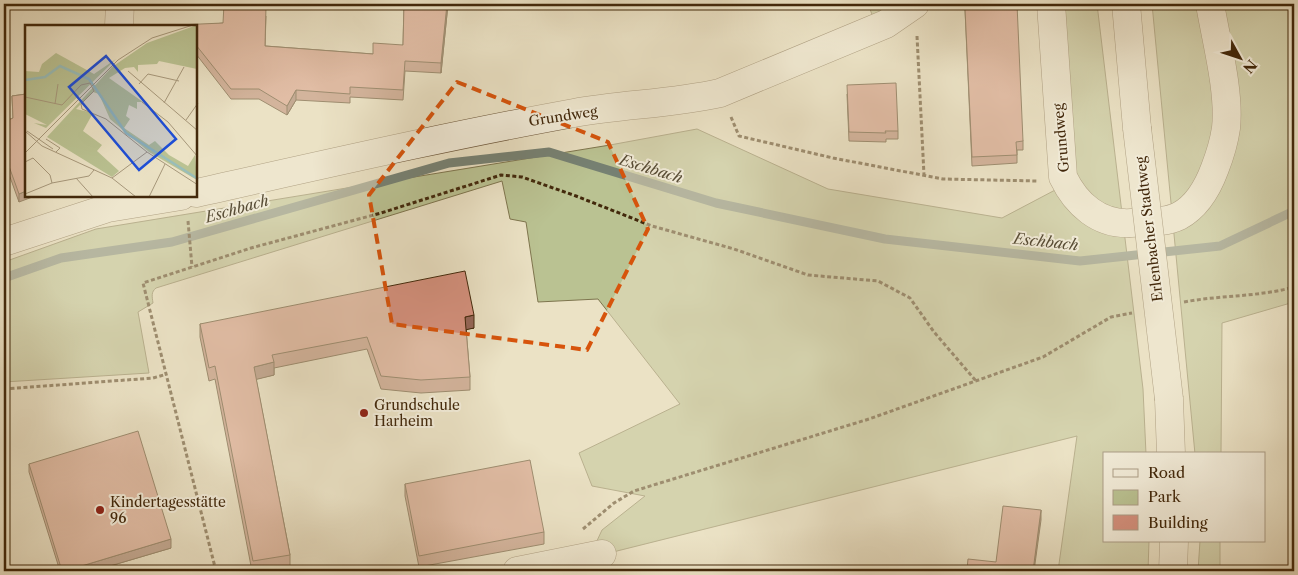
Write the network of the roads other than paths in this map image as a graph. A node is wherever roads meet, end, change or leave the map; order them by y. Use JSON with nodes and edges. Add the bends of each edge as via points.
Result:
{"nodes":[{"id":1,"x":120,"y":4,"type":"edge"},
{"id":2,"x":915,"y":4,"type":"edge"},
{"id":3,"x":1051,"y":4,"type":"edge"},
{"id":4,"x":1126,"y":4,"type":"edge"},
{"id":5,"x":1210,"y":4,"type":"edge"},
{"id":6,"x":119,"y":25,"type":"edge"},
{"id":7,"x":188,"y":201,"type":"edge"},
{"id":8,"x":108,"y":202,"type":"edge"},
{"id":9,"x":4,"y":242,"type":"edge"},
{"id":10,"x":1171,"y":452,"type":"edge"},
{"id":11,"x":1174,"y":542,"type":"edge"},
{"id":12,"x":602,"y":554,"type":"dead end"},
{"id":13,"x":517,"y":571,"type":"edge"},
{"id":14,"x":1174,"y":571,"type":"edge"}],
"edges":[{"from":1,"to":6,"type":"street"},
{"from":2,"to":7,"type":"street","name":"Grundweg","via":[[886,24],[720,93],[581,112],[475,131]]},
{"from":3,"to":5,"type":"street","name":"Grundweg","via":[[1063,177],[1084,207],[1119,224],[1178,217],[1193,207],[1210,184],[1226,127],[1226,101]]},
{"from":4,"to":10,"type":"street","name":"Erlenbacher Stadtweg","bridge":true,"via":[[1168,398]]},
{"from":7,"to":8,"type":"street","name":"Grundweg"},
{"from":8,"to":9,"type":"street","name":"Grundweg"},
{"from":11,"to":14,"type":"street"},
{"from":12,"to":13,"type":"street"}]}
